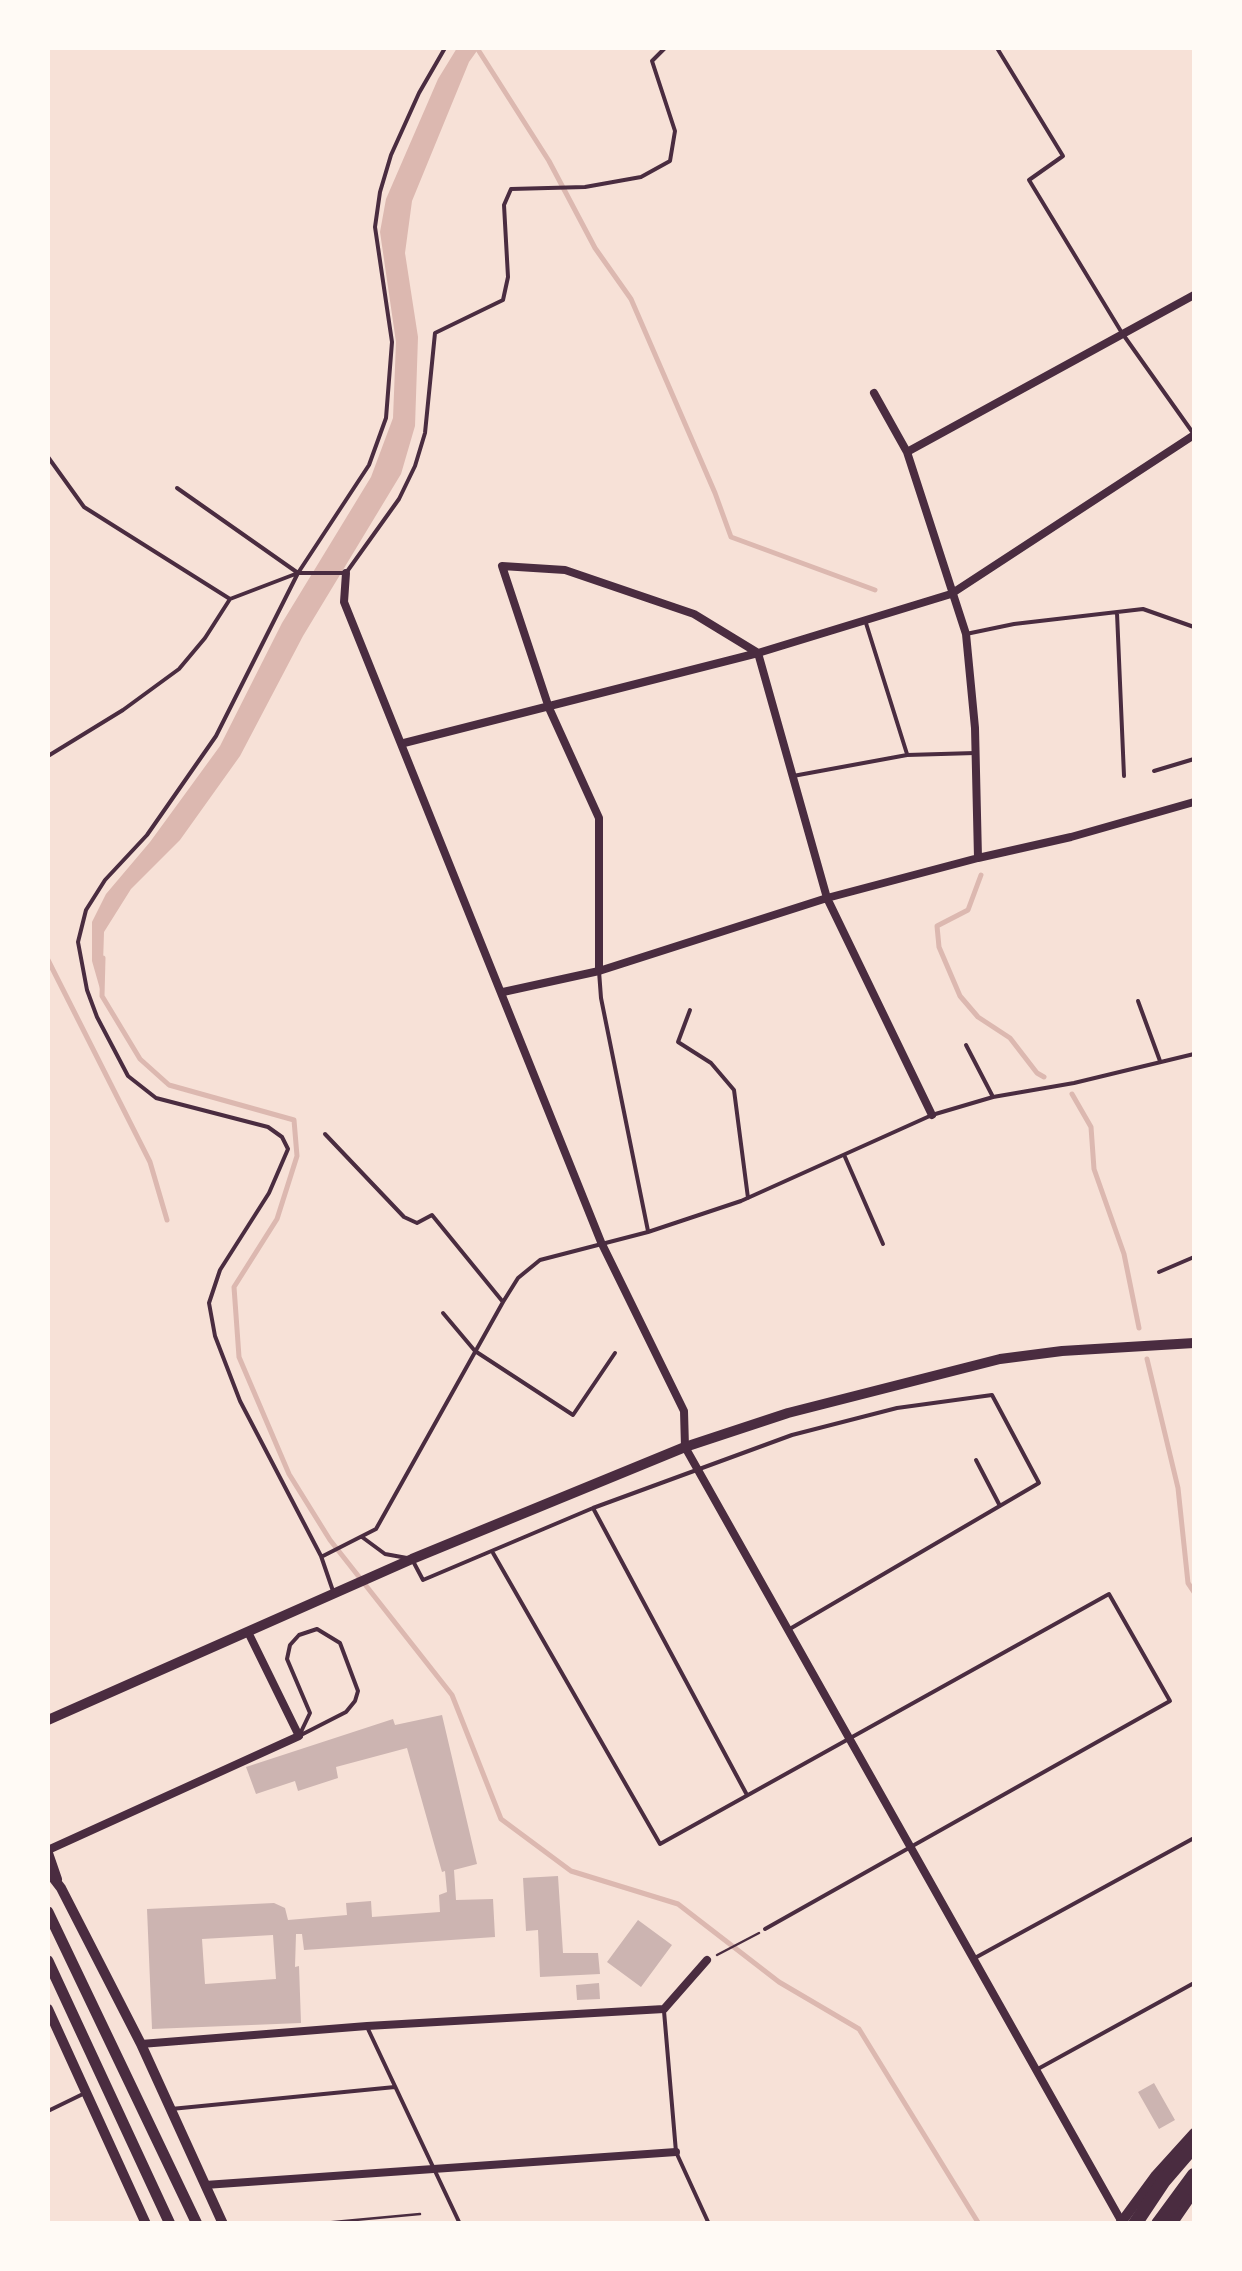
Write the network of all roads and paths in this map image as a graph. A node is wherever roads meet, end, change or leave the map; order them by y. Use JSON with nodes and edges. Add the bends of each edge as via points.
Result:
{"nodes":[{"id":1,"x":445,"y":48,"type":"edge"},
{"id":2,"x":665,"y":48,"type":"edge"},
{"id":3,"x":997,"y":48,"type":"edge"},
{"id":4,"x":1194,"y":295,"type":"edge"},
{"id":5,"x":1122,"y":333,"type":"junction"},
{"id":6,"x":874,"y":393,"type":"dead end"},
{"id":7,"x":1194,"y":435,"type":"edge"},
{"id":8,"x":906,"y":452,"type":"junction"},
{"id":9,"x":48,"y":457,"type":"edge"},
{"id":10,"x":177,"y":488,"type":"dead end"},
{"id":11,"x":298,"y":573,"type":"junction"},
{"id":12,"x":346,"y":573,"type":"junction"},
{"id":13,"x":950,"y":594,"type":"junction"},
{"id":14,"x":230,"y":599,"type":"junction"},
{"id":15,"x":1117,"y":613,"type":"junction"},
{"id":16,"x":865,"y":620,"type":"junction"},
{"id":17,"x":1194,"y":627,"type":"edge"},
{"id":18,"x":966,"y":634,"type":"junction"},
{"id":19,"x":758,"y":654,"type":"junction"},
{"id":20,"x":549,"y":708,"type":"junction"},
{"id":21,"x":404,"y":743,"type":"junction"},
{"id":22,"x":975,"y":753,"type":"junction"},
{"id":23,"x":907,"y":755,"type":"junction"},
{"id":24,"x":48,"y":756,"type":"edge"},
{"id":25,"x":1194,"y":759,"type":"edge"},
{"id":26,"x":1154,"y":771,"type":"dead end"},
{"id":27,"x":793,"y":776,"type":"junction"},
{"id":28,"x":1124,"y":776,"type":"dead end"},
{"id":29,"x":1194,"y":802,"type":"edge"},
{"id":30,"x":978,"y":858,"type":"junction"},
{"id":31,"x":827,"y":898,"type":"junction"},
{"id":32,"x":599,"y":971,"type":"junction"},
{"id":33,"x":503,"y":992,"type":"junction"},
{"id":34,"x":1138,"y":1001,"type":"dead end"},
{"id":35,"x":690,"y":1010,"type":"dead end"},
{"id":36,"x":966,"y":1045,"type":"dead end"},
{"id":37,"x":1194,"y":1054,"type":"edge"},
{"id":38,"x":1160,"y":1061,"type":"junction"},
{"id":39,"x":993,"y":1097,"type":"junction"},
{"id":40,"x":932,"y":1116,"type":"junction"},
{"id":41,"x":325,"y":1134,"type":"dead end"},
{"id":42,"x":845,"y":1157,"type":"junction"},
{"id":43,"x":748,"y":1198,"type":"junction"},
{"id":44,"x":648,"y":1232,"type":"junction"},
{"id":45,"x":601,"y":1242,"type":"junction"},
{"id":46,"x":882,"y":1244,"type":"dead end"},
{"id":47,"x":1194,"y":1257,"type":"edge"},
{"id":48,"x":1158,"y":1272,"type":"dead end"},
{"id":49,"x":503,"y":1302,"type":"junction"},
{"id":50,"x":443,"y":1313,"type":"dead end"},
{"id":51,"x":1194,"y":1343,"type":"edge"},
{"id":52,"x":475,"y":1351,"type":"junction"},
{"id":53,"x":615,"y":1353,"type":"dead end"},
{"id":54,"x":685,"y":1447,"type":"junction"},
{"id":55,"x":976,"y":1460,"type":"dead end"},
{"id":56,"x":698,"y":1470,"type":"junction"},
{"id":57,"x":1000,"y":1506,"type":"junction"},
{"id":58,"x":593,"y":1508,"type":"junction"},
{"id":59,"x":362,"y":1537,"type":"junction"},
{"id":60,"x":493,"y":1553,"type":"junction"},
{"id":61,"x":322,"y":1556,"type":"junction"},
{"id":62,"x":412,"y":1559,"type":"junction"},
{"id":63,"x":334,"y":1594,"type":"junction"},
{"id":64,"x":788,"y":1630,"type":"junction"},
{"id":65,"x":248,"y":1632,"type":"junction"},
{"id":66,"x":48,"y":1720,"type":"edge"},
{"id":67,"x":299,"y":1736,"type":"junction"},
{"id":68,"x":849,"y":1738,"type":"junction"},
{"id":69,"x":747,"y":1795,"type":"junction"},
{"id":70,"x":1194,"y":1838,"type":"edge"},
{"id":71,"x":910,"y":1847,"type":"junction"},
{"id":72,"x":48,"y":1850,"type":"edge"},
{"id":73,"x":48,"y":1871,"type":"edge"},
{"id":74,"x":61,"y":1888,"type":"junction"},
{"id":75,"x":48,"y":1912,"type":"edge"},
{"id":76,"x":765,"y":1930,"type":"joint"},
{"id":77,"x":973,"y":1959,"type":"junction"},
{"id":78,"x":707,"y":1960,"type":"joint"},
{"id":79,"x":48,"y":1961,"type":"edge"},
{"id":80,"x":1194,"y":1983,"type":"edge"},
{"id":81,"x":48,"y":2009,"type":"edge"},
{"id":82,"x":664,"y":2009,"type":"junction"},
{"id":83,"x":367,"y":2026,"type":"junction"},
{"id":84,"x":141,"y":2044,"type":"junction"},
{"id":85,"x":1036,"y":2070,"type":"junction"},
{"id":86,"x":396,"y":2087,"type":"junction"},
{"id":87,"x":85,"y":2093,"type":"junction"},
{"id":88,"x":170,"y":2110,"type":"junction"},
{"id":89,"x":48,"y":2111,"type":"edge"},
{"id":90,"x":1194,"y":2134,"type":"edge"},
{"id":91,"x":1194,"y":2146,"type":"edge"},
{"id":92,"x":676,"y":2152,"type":"junction"},
{"id":93,"x":434,"y":2169,"type":"junction"},
{"id":94,"x":1194,"y":2175,"type":"edge"},
{"id":95,"x":205,"y":2185,"type":"junction"},
{"id":96,"x":1194,"y":2192,"type":"edge"},
{"id":97,"x":420,"y":2214,"type":"dead end"},
{"id":98,"x":1162,"y":2222,"type":"edge"},
{"id":99,"x":1127,"y":2223,"type":"edge"},
{"id":100,"x":146,"y":2224,"type":"edge"},
{"id":101,"x":170,"y":2224,"type":"edge"},
{"id":102,"x":197,"y":2224,"type":"edge"},
{"id":103,"x":223,"y":2224,"type":"edge"},
{"id":104,"x":312,"y":2224,"type":"edge"},
{"id":105,"x":460,"y":2224,"type":"edge"},
{"id":106,"x":709,"y":2224,"type":"edge"}],
"edges":[{"from":1,"to":11,"type":"lane","via":[[419,93],[380,192],[375,227],[392,342],[386,418],[368,466]]},
{"from":2,"to":12,"type":"lane","via":[[652,61],[676,132],[670,161],[640,177],[511,189],[503,300],[435,334],[415,466]]},
{"from":3,"to":5,"type":"lane","via":[[1064,156],[1029,180]]},
{"from":4,"to":5,"type":"street"},
{"from":5,"to":7,"type":"lane"},
{"from":5,"to":8,"type":"street"},
{"from":6,"to":8,"type":"street"},
{"from":7,"to":13,"type":"street"},
{"from":8,"to":13,"type":"street"},
{"from":9,"to":14,"type":"lane","via":[[84,507]]},
{"from":10,"to":11,"type":"lane"},
{"from":11,"to":12,"type":"lane"},
{"from":11,"to":14,"type":"lane"},
{"from":11,"to":61,"type":"lane","via":[[216,736],[147,835],[104,880],[78,942],[97,1017],[128,1076],[156,1098],[268,1126],[288,1150],[220,1270],[210,1303],[214,1336],[240,1400]]},
{"from":12,"to":21,"type":"street","via":[[344,602]]},
{"from":13,"to":16,"type":"street"},
{"from":13,"to":18,"type":"street"},
{"from":14,"to":24,"type":"lane","via":[[179,669]]},
{"from":15,"to":17,"type":"lane","via":[[1143,610]]},
{"from":15,"to":18,"type":"lane"},
{"from":15,"to":28,"type":"lane"},
{"from":16,"to":19,"type":"street"},
{"from":16,"to":23,"type":"lane"},
{"from":18,"to":22,"type":"street"},
{"from":19,"to":20,"type":"street"},
{"from":19,"to":20,"type":"street","via":[[694,614],[566,570],[502,566]]},
{"from":19,"to":27,"type":"street"},
{"from":20,"to":21,"type":"street"},
{"from":20,"to":32,"type":"street","via":[[599,818]]},
{"from":21,"to":33,"type":"street"},
{"from":22,"to":23,"type":"lane"},
{"from":22,"to":30,"type":"street"},
{"from":23,"to":27,"type":"lane"},
{"from":25,"to":26,"type":"lane"},
{"from":27,"to":31,"type":"street"},
{"from":29,"to":30,"type":"street"},
{"from":30,"to":31,"type":"street"},
{"from":31,"to":32,"type":"street"},
{"from":31,"to":40,"type":"street"},
{"from":32,"to":33,"type":"street"},
{"from":32,"to":44,"type":"lane"},
{"from":33,"to":45,"type":"street"},
{"from":34,"to":38,"type":"lane"},
{"from":35,"to":43,"type":"lane","via":[[678,1042],[711,1062],[734,1090]]},
{"from":36,"to":39,"type":"lane"},
{"from":37,"to":38,"type":"lane"},
{"from":38,"to":39,"type":"lane"},
{"from":39,"to":40,"type":"lane"},
{"from":40,"to":42,"type":"lane"},
{"from":41,"to":49,"type":"lane","via":[[404,1217],[417,1223],[432,1215]]},
{"from":42,"to":43,"type":"lane"},
{"from":42,"to":46,"type":"lane"},
{"from":43,"to":44,"type":"lane"},
{"from":44,"to":45,"type":"lane"},
{"from":45,"to":49,"type":"lane","via":[[540,1260]]},
{"from":45,"to":54,"type":"street","via":[[684,1412]]},
{"from":47,"to":48,"type":"lane"},
{"from":49,"to":52,"type":"lane"},
{"from":50,"to":52,"type":"lane"},
{"from":51,"to":54,"type":"street","via":[[1000,1359]]},
{"from":52,"to":53,"type":"lane","via":[[573,1415]]},
{"from":52,"to":59,"type":"lane","via":[[376,1529]]},
{"from":54,"to":56,"type":"street"},
{"from":54,"to":62,"type":"street"},
{"from":55,"to":57,"type":"lane"},
{"from":56,"to":57,"type":"lane","via":[[792,1435],[897,1408],[992,1395],[1039,1484]]},
{"from":56,"to":58,"type":"lane"},
{"from":56,"to":64,"type":"street"},
{"from":57,"to":64,"type":"lane"},
{"from":58,"to":60,"type":"lane"},
{"from":58,"to":69,"type":"lane"},
{"from":59,"to":61,"type":"lane"},
{"from":59,"to":62,"type":"lane","via":[[385,1554]]},
{"from":60,"to":62,"type":"lane","via":[[423,1580]]},
{"from":60,"to":69,"type":"lane","via":[[660,1844]]},
{"from":61,"to":63,"type":"lane"},
{"from":62,"to":63,"type":"street"},
{"from":63,"to":65,"type":"street"},
{"from":64,"to":68,"type":"street"},
{"from":65,"to":66,"type":"street"},
{"from":65,"to":67,"type":"street"},
{"from":67,"to":67,"type":"lane","via":[[346,1712],[358,1692],[340,1642],[318,1628],[299,1635],[287,1659],[310,1713]]},
{"from":67,"to":72,"type":"street"},
{"from":68,"to":69,"type":"lane"},
{"from":68,"to":71,"type":"street"},
{"from":68,"to":71,"type":"lane","via":[[1109,1594],[1170,1700]]},
{"from":70,"to":77,"type":"lane"},
{"from":71,"to":76,"type":"lane"},
{"from":71,"to":77,"type":"street"},
{"from":72,"to":74,"type":"street"},
{"from":73,"to":74,"type":"street"},
{"from":74,"to":84,"type":"street"},
{"from":75,"to":102,"type":"main road"},
{"from":76,"to":78,"type":"path"},
{"from":77,"to":85,"type":"street"},
{"from":78,"to":82,"type":"street"},
{"from":79,"to":101,"type":"main road"},
{"from":80,"to":85,"type":"lane"},
{"from":81,"to":87,"type":"street"},
{"from":82,"to":83,"type":"street"},
{"from":82,"to":92,"type":"lane"},
{"from":83,"to":84,"type":"street"},
{"from":83,"to":86,"type":"lane"},
{"from":84,"to":88,"type":"street"},
{"from":85,"to":99,"type":"street"},
{"from":86,"to":88,"type":"lane"},
{"from":86,"to":93,"type":"lane"},
{"from":87,"to":89,"type":"lane"},
{"from":87,"to":100,"type":"street"},
{"from":88,"to":95,"type":"street"},
{"from":90,"to":99,"type":"street"},
{"from":91,"to":99,"type":"highway"},
{"from":92,"to":93,"type":"street"},
{"from":92,"to":106,"type":"lane"},
{"from":93,"to":95,"type":"street"},
{"from":93,"to":105,"type":"lane"},
{"from":94,"to":98,"type":"highway"},
{"from":95,"to":103,"type":"street"},
{"from":96,"to":98,"type":"street"},
{"from":97,"to":104,"type":"path"}]}
